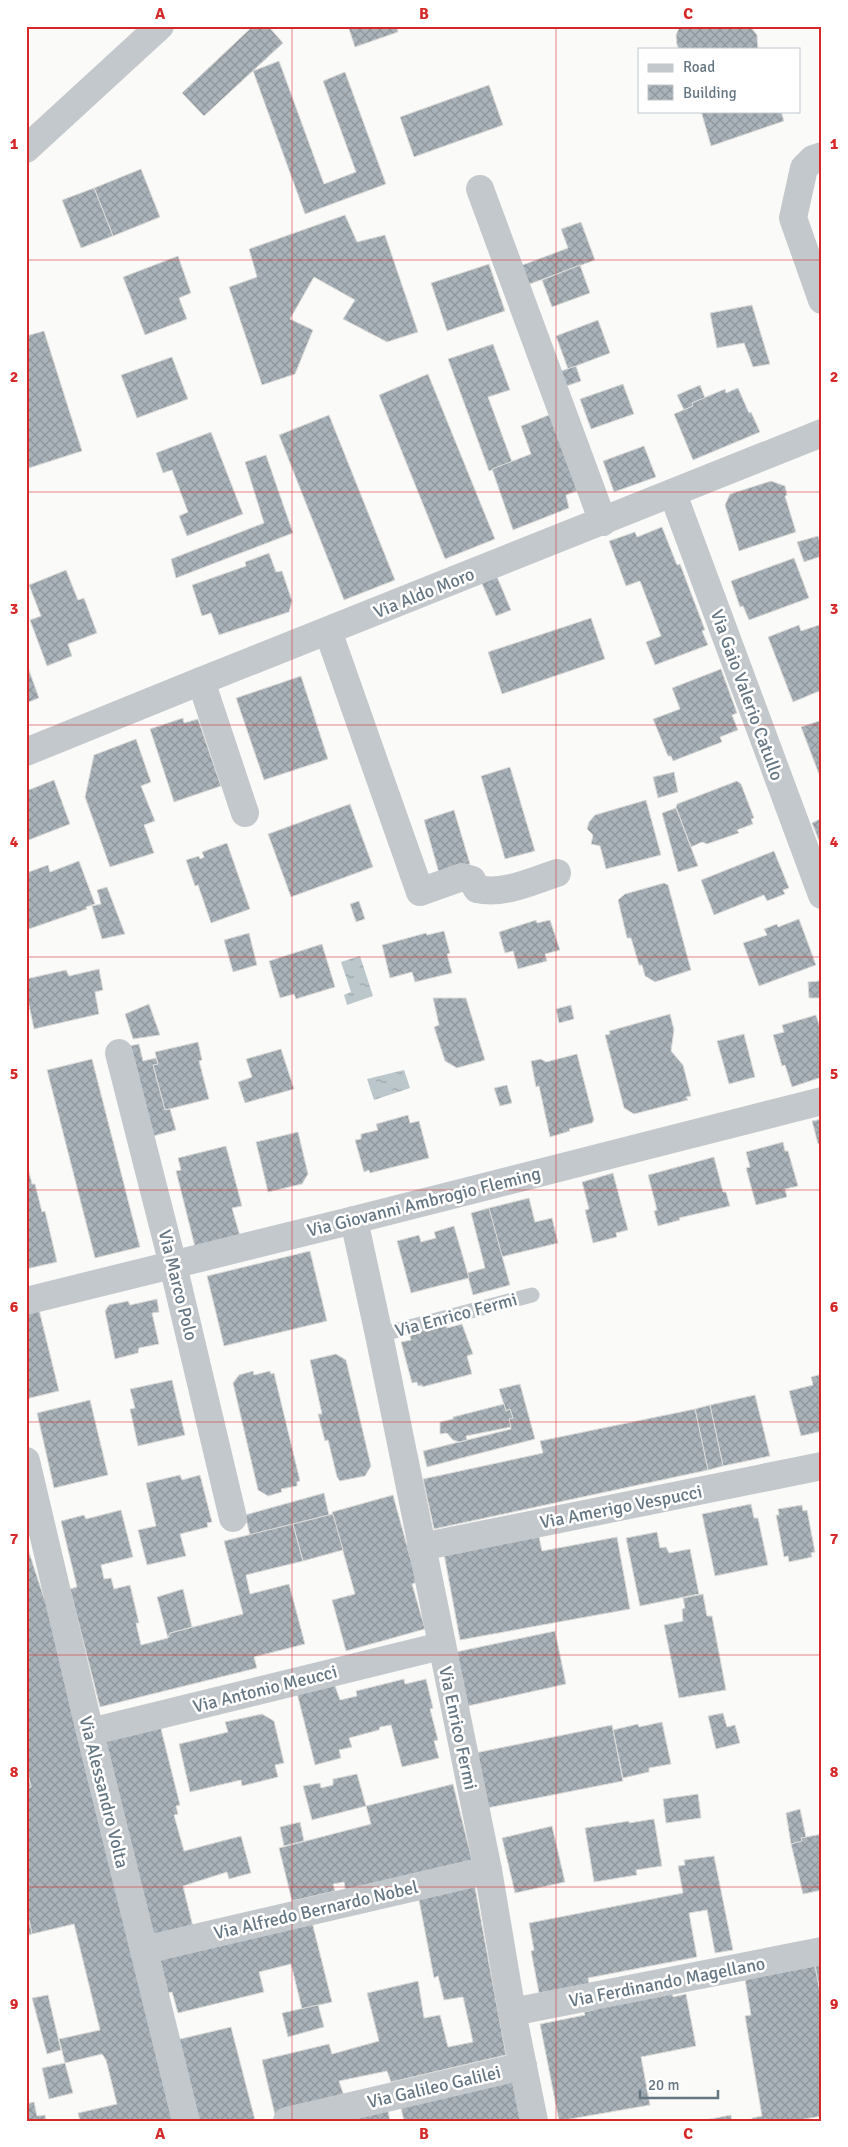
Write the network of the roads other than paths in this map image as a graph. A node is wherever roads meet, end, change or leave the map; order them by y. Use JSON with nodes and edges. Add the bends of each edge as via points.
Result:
{"nodes":[{"id":1,"x":160,"y":26,"type":"edge"},
{"id":2,"x":26,"y":149,"type":"edge"},
{"id":3,"x":822,"y":156,"type":"edge"},
{"id":4,"x":480,"y":189,"type":"dead end"},
{"id":5,"x":822,"y":300,"type":"edge"},
{"id":6,"x":822,"y":434,"type":"edge"},
{"id":7,"x":673,"y":494,"type":"junction"},
{"id":8,"x":603,"y":522,"type":"junction"},
{"id":9,"x":328,"y":630,"type":"junction"},
{"id":10,"x":201,"y":681,"type":"junction"},
{"id":11,"x":26,"y":752,"type":"edge"},
{"id":12,"x":245,"y":813,"type":"dead end"},
{"id":13,"x":558,"y":873,"type":"dead end"},
{"id":14,"x":822,"y":895,"type":"edge"},
{"id":15,"x":119,"y":1053,"type":"dead end"},
{"id":16,"x":822,"y":1101,"type":"edge"},
{"id":17,"x":354,"y":1220,"type":"junction"},
{"id":18,"x":173,"y":1265,"type":"junction"},
{"id":19,"x":532,"y":1295,"type":"dead end"},
{"id":20,"x":26,"y":1301,"type":"edge"},
{"id":21,"x":379,"y":1335,"type":"junction"},
{"id":22,"x":26,"y":1462,"type":"edge"},
{"id":23,"x":822,"y":1466,"type":"edge"},
{"id":24,"x":233,"y":1518,"type":"dead end"},
{"id":25,"x":421,"y":1547,"type":"junction"},
{"id":26,"x":441,"y":1646,"type":"junction"},
{"id":27,"x":90,"y":1732,"type":"junction"},
{"id":28,"x":488,"y":1870,"type":"junction"},
{"id":29,"x":144,"y":1950,"type":"junction"},
{"id":30,"x":822,"y":1951,"type":"edge"},
{"id":31,"x":512,"y":2012,"type":"junction"},
{"id":32,"x":523,"y":2066,"type":"junction"},
{"id":33,"x":186,"y":2121,"type":"edge"},
{"id":34,"x":287,"y":2121,"type":"edge"},
{"id":35,"x":534,"y":2121,"type":"edge"}],
"edges":[{"from":1,"to":2,"type":"street"},
{"from":3,"to":5,"type":"street","via":[[804,168],[793,218]]},
{"from":4,"to":8,"type":"street"},
{"from":6,"to":7,"type":"street","name":"Via Aldo Moro"},
{"from":7,"to":8,"type":"street","name":"Via Aldo Moro"},
{"from":7,"to":14,"type":"street","name":"Via Gaio Valerio Catullo"},
{"from":8,"to":9,"type":"street","name":"Via Aldo Moro"},
{"from":9,"to":10,"type":"street","name":"Via Aldo Moro"},
{"from":9,"to":13,"type":"street","via":[[420,892],[462,878],[472,880],[478,889],[498,891]]},
{"from":10,"to":11,"type":"street","name":"Via Aldo Moro"},
{"from":10,"to":12,"type":"street"},
{"from":15,"to":18,"type":"street","name":"Via Marco Polo"},
{"from":16,"to":17,"type":"street","name":"Via Giovanni Ambrogio Fleming"},
{"from":17,"to":18,"type":"street","name":"Via Giovanni Ambrogio Fleming"},
{"from":17,"to":21,"type":"street","name":"Via Enrico Fermi"},
{"from":18,"to":20,"type":"street","name":"Via Giovanni Ambrogio Fleming"},
{"from":18,"to":24,"type":"street","name":"Via Marco Polo"},
{"from":19,"to":21,"type":"lane","name":"Via Enrico Fermi"},
{"from":21,"to":25,"type":"street","name":"Via Enrico Fermi"},
{"from":22,"to":27,"type":"street","name":"Via Alessandro Volta"},
{"from":23,"to":25,"type":"street","name":"Via Amerigo Vespucci"},
{"from":25,"to":26,"type":"street","name":"Via Enrico Fermi"},
{"from":26,"to":27,"type":"street","name":"Via Antonio Meucci"},
{"from":26,"to":28,"type":"street","name":"Via Enrico Fermi"},
{"from":27,"to":29,"type":"street","name":"Via Alessandro Volta"},
{"from":28,"to":29,"type":"street","name":"Via Alfredo Bernardo Nobel"},
{"from":28,"to":31,"type":"street","name":"Via Enrico Fermi"},
{"from":29,"to":33,"type":"street","name":"Via Alessandro Volta"},
{"from":30,"to":31,"type":"street","name":"Via Ferdinando Magellano"},
{"from":31,"to":32,"type":"street","name":"Via Enrico Fermi"},
{"from":32,"to":34,"type":"street","name":"Via Galileo Galilei"},
{"from":32,"to":35,"type":"street","name":"Via Enrico Fermi"}]}
